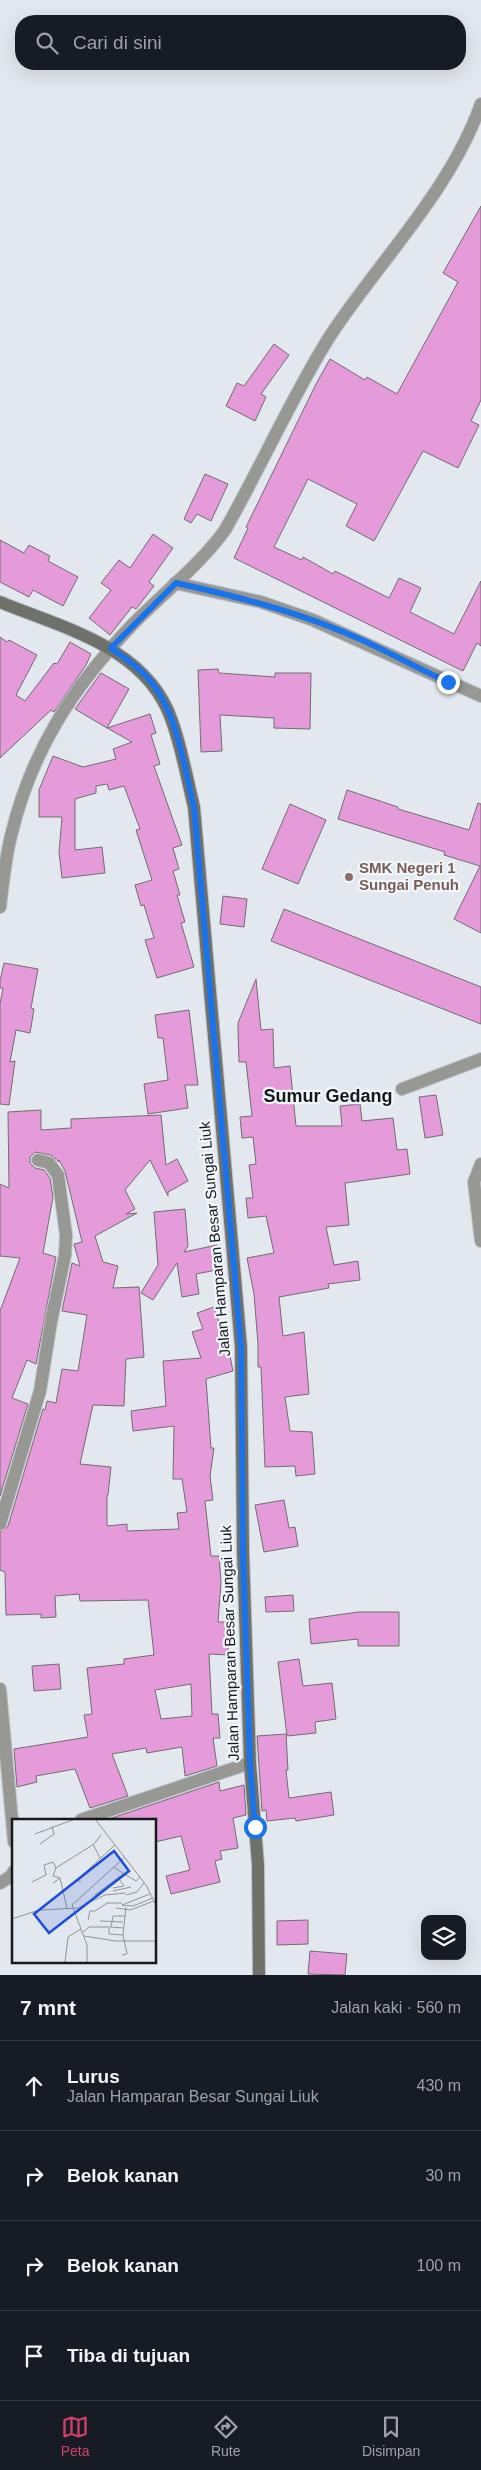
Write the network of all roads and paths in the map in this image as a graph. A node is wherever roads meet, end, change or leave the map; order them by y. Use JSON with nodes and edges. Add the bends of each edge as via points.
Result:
{"nodes":[{"id":1,"x":481,"y":104,"type":"edge"},
{"id":2,"x":176,"y":583,"type":"junction"},
{"id":3,"x":0,"y":602,"type":"edge"},
{"id":4,"x":111,"y":648,"type":"junction"},
{"id":5,"x":481,"y":696,"type":"edge"},
{"id":6,"x":0,"y":907,"type":"edge"},
{"id":7,"x":481,"y":1059,"type":"edge"},
{"id":8,"x":402,"y":1090,"type":"dead end"},
{"id":9,"x":38,"y":1160,"type":"dead end"},
{"id":10,"x":481,"y":1164,"type":"edge"},
{"id":11,"x":481,"y":1241,"type":"edge"},
{"id":12,"x":0,"y":1524,"type":"edge"},
{"id":13,"x":0,"y":1689,"type":"edge"},
{"id":14,"x":1,"y":1718,"type":"edge"},
{"id":15,"x":250,"y":1764,"type":"junction"},
{"id":16,"x":84,"y":1819,"type":"edge"},
{"id":17,"x":12,"y":1823,"type":"edge"},
{"id":18,"x":12,"y":1874,"type":"edge"},
{"id":19,"x":0,"y":1883,"type":"edge"},
{"id":20,"x":259,"y":1975,"type":"edge"}],
"edges":[{"from":1,"to":2,"type":"street","via":[[473,127],[450,168],[330,336],[225,530],[210,550]]},
{"from":2,"to":4,"type":"street"},
{"from":2,"to":5,"type":"street","via":[[261,602],[313,620]]},
{"from":3,"to":4,"type":"street","name":"Jalan Hamparan Besar Sungai Liuk"},
{"from":4,"to":6,"type":"street","via":[[77,691],[45,740],[26,784],[10,837]]},
{"from":4,"to":15,"type":"street","name":"Jalan Hamparan Besar Sungai Liuk","via":[[146,676],[160,694],[172,721],[194,807],[241,1347]]},
{"from":7,"to":8,"type":"street"},
{"from":9,"to":12,"type":"street","via":[[49,1163],[58,1175],[66,1235],[65,1255],[40,1391]]},
{"from":10,"to":11,"type":"street","via":[[474,1182]]},
{"from":13,"to":14,"type":"street"},
{"from":14,"to":17,"type":"street"},
{"from":15,"to":16,"type":"street"},
{"from":15,"to":20,"type":"street","name":"Jalan Hamparan Besar Sungai Liuk","via":[[258,1865]]},
{"from":18,"to":19,"type":"street"}]}
